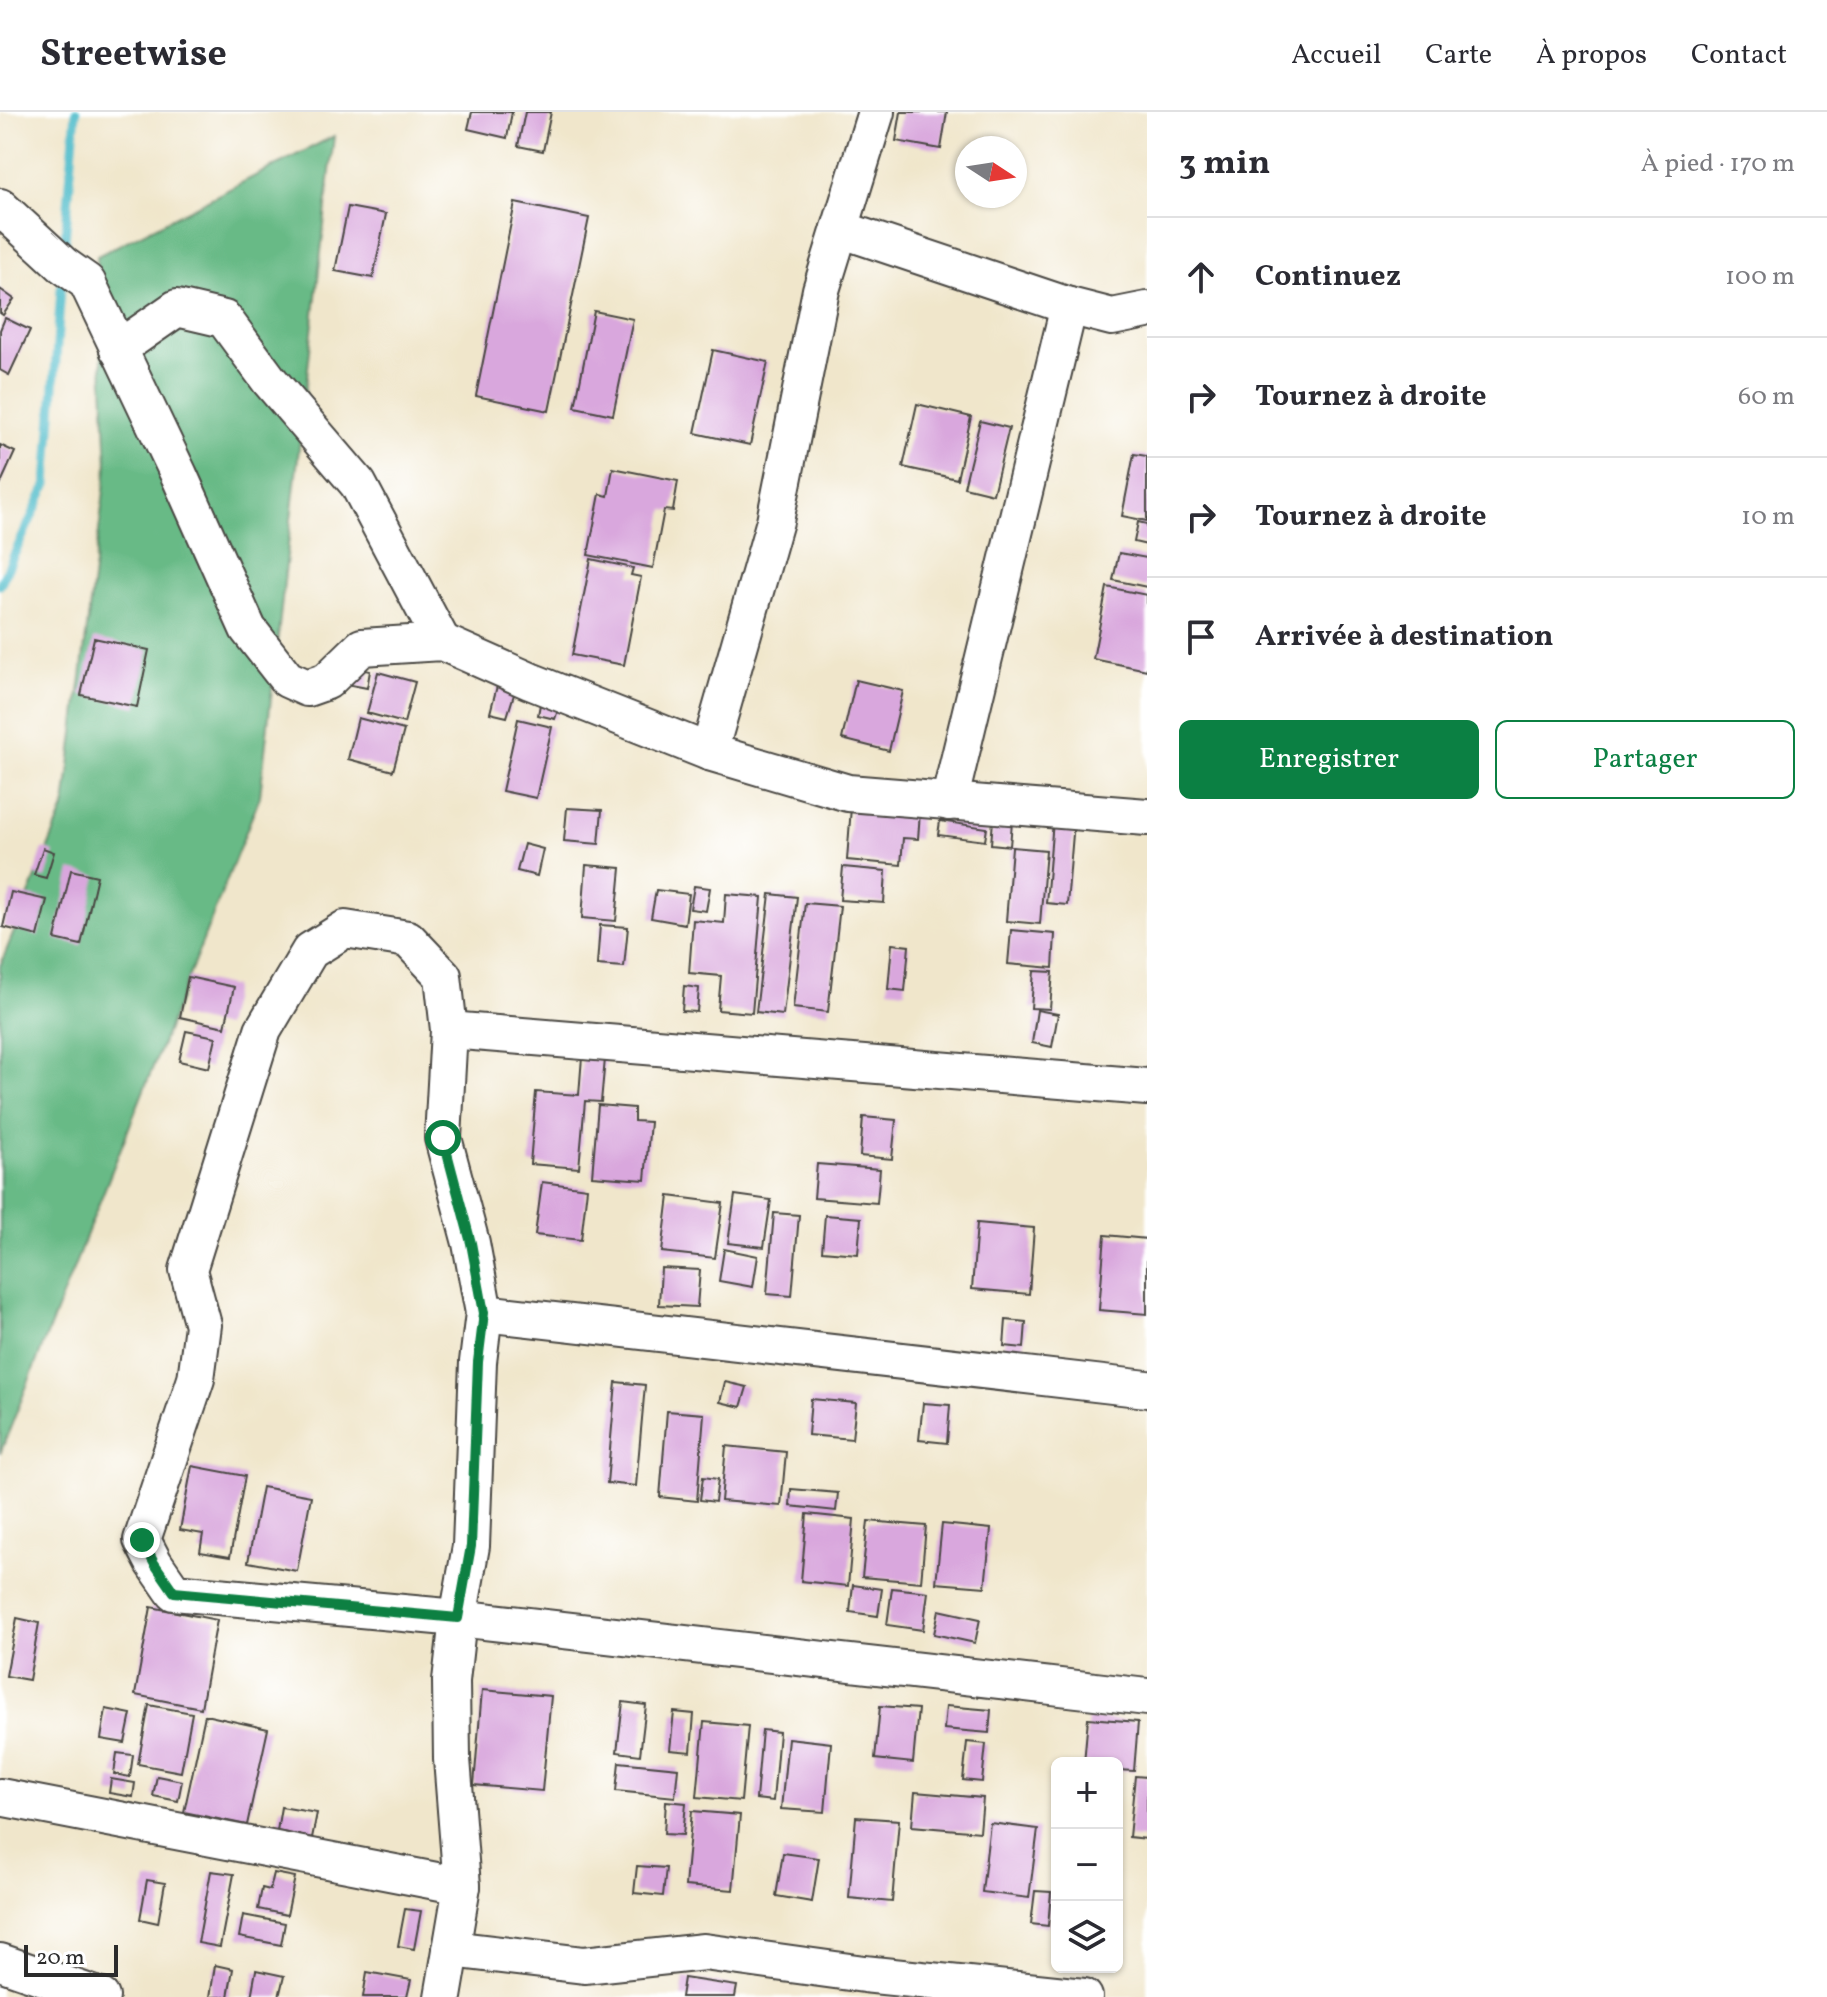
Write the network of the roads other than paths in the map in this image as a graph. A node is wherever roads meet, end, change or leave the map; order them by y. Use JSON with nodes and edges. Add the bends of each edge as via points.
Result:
{"nodes":[{"id":1,"x":876,"y":112,"type":"edge"},
{"id":2,"x":0,"y":207,"type":"edge"},
{"id":3,"x":840,"y":229,"type":"junction"},
{"id":4,"x":1069,"y":306,"type":"junction"},
{"id":5,"x":1147,"y":310,"type":"edge"},
{"id":6,"x":118,"y":349,"type":"junction"},
{"id":7,"x":442,"y":642,"type":"junction"},
{"id":8,"x":709,"y":752,"type":"junction"},
{"id":9,"x":949,"y":802,"type":"junction"},
{"id":10,"x":1147,"y":817,"type":"edge"},
{"id":11,"x":449,"y":1030,"type":"junction"},
{"id":12,"x":1147,"y":1087,"type":"edge"},
{"id":13,"x":484,"y":1313,"type":"junction"},
{"id":14,"x":1147,"y":1389,"type":"edge"},
{"id":15,"x":458,"y":1618,"type":"junction"},
{"id":16,"x":1147,"y":1697,"type":"edge"},
{"id":17,"x":0,"y":1797,"type":"edge"},
{"id":18,"x":462,"y":1886,"type":"junction"},
{"id":19,"x":451,"y":1949,"type":"junction"},
{"id":20,"x":0,"y":1962,"type":"edge"},
{"id":21,"x":101,"y":1997,"type":"edge"},
{"id":22,"x":443,"y":1997,"type":"edge"},
{"id":23,"x":1084,"y":1997,"type":"edge"}],
"edges":[{"from":1,"to":3,"type":"street"},
{"from":2,"to":6,"type":"street","via":[[87,282]]},
{"from":3,"to":4,"type":"street"},
{"from":3,"to":8,"type":"street","via":[[821,290],[775,521]]},
{"from":4,"to":5,"type":"street","via":[[1112,317]]},
{"from":4,"to":9,"type":"street"},
{"from":6,"to":7,"type":"street","via":[[177,308],[224,319],[358,484]]},
{"from":6,"to":7,"type":"street","via":[[248,629],[287,679],[307,688],[327,681],[362,647]]},
{"from":7,"to":8,"type":"street"},
{"from":8,"to":9,"type":"street","via":[[848,793]]},
{"from":9,"to":10,"type":"street"},
{"from":11,"to":12,"type":"street"},
{"from":11,"to":13,"type":"street","via":[[443,1138]]},
{"from":11,"to":15,"type":"street","via":[[443,976],[408,939],[345,929],[310,951],[263,1030],[188,1270],[203,1325],[196,1379],[142,1540],[174,1592]]},
{"from":13,"to":14,"type":"street"},
{"from":13,"to":15,"type":"street","via":[[471,1546]]},
{"from":15,"to":16,"type":"street"},
{"from":15,"to":18,"type":"street","via":[[451,1681],[452,1759]]},
{"from":17,"to":18,"type":"street"},
{"from":18,"to":19,"type":"street"},
{"from":19,"to":22,"type":"street"},
{"from":19,"to":23,"type":"street","via":[[584,1965],[704,1952]]},
{"from":20,"to":21,"type":"street"}]}
